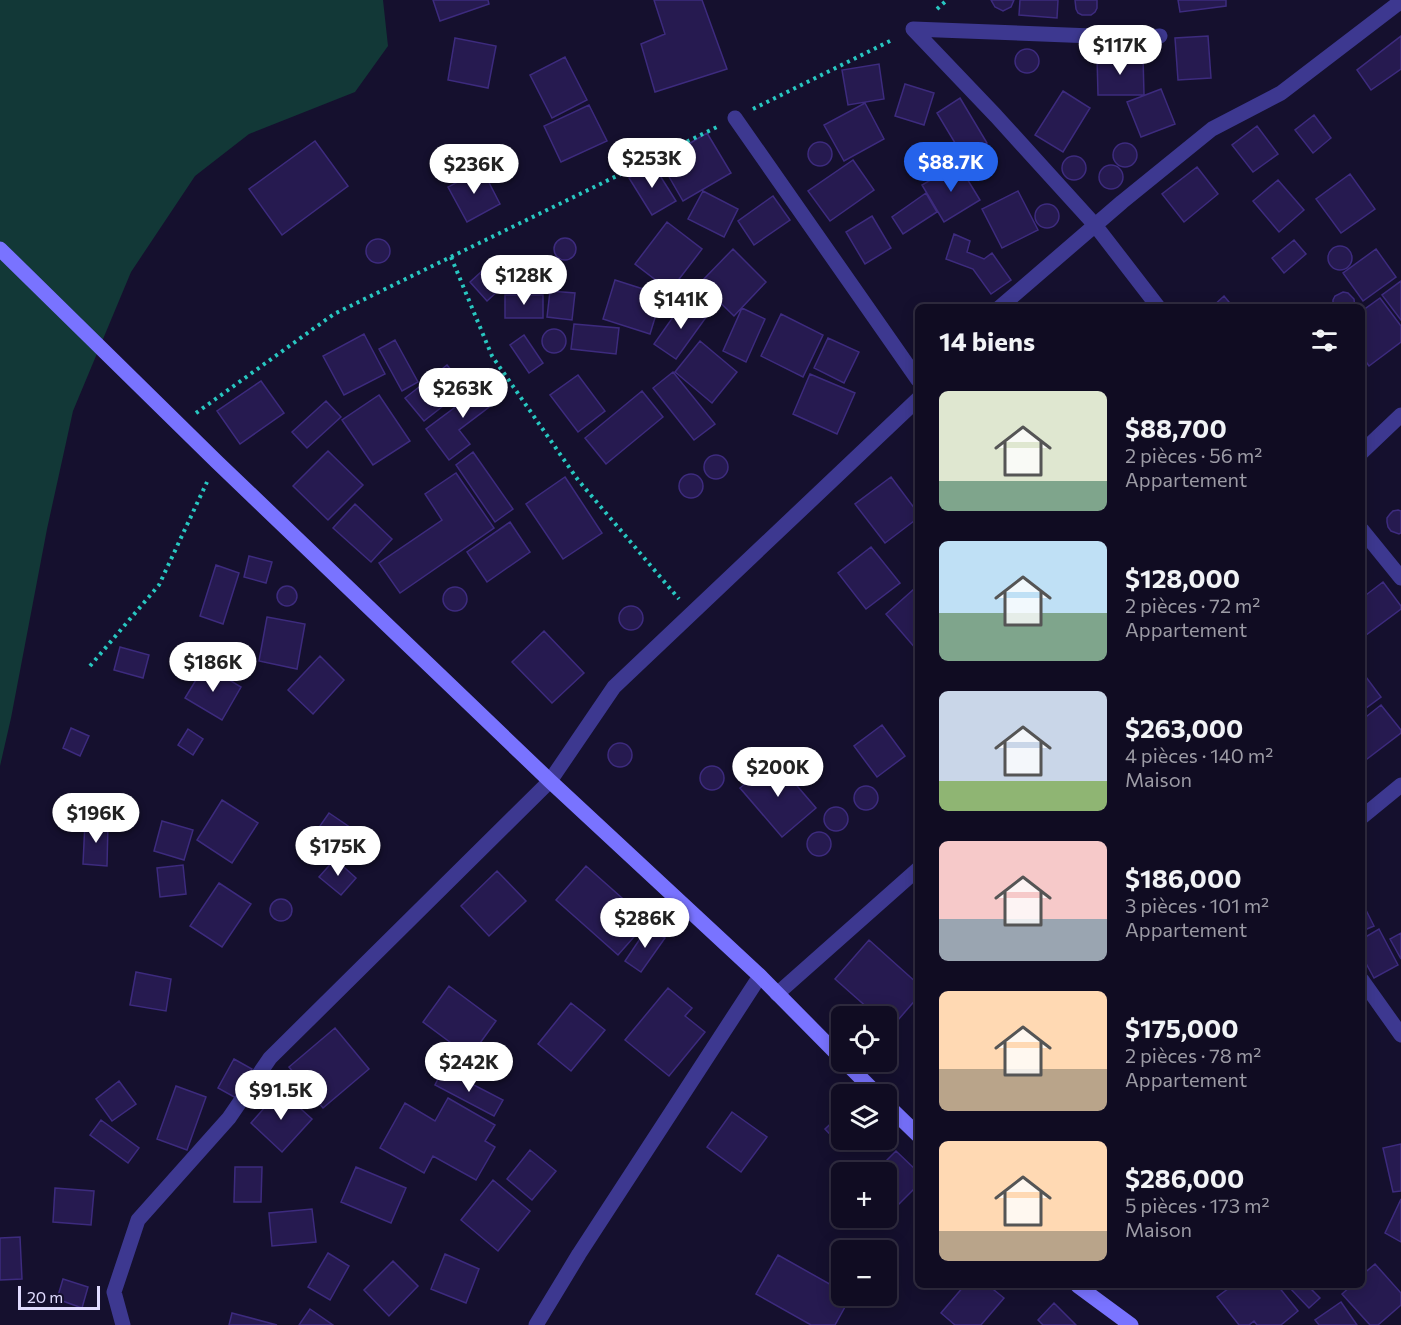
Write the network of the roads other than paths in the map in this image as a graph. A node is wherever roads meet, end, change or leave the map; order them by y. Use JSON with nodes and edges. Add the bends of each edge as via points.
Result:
{"nodes":[{"id":1,"x":1401,"y":3,"type":"edge"},
{"id":2,"x":1160,"y":36,"type":"dead end"},
{"id":3,"x":735,"y":118,"type":"road end"},
{"id":4,"x":1095,"y":225,"type":"junction"},
{"id":5,"x":0,"y":249,"type":"edge"},
{"id":6,"x":1004,"y":304,"type":"edge"},
{"id":7,"x":1156,"y":304,"type":"edge"},
{"id":8,"x":915,"y":376,"type":"edge"},
{"id":9,"x":915,"y":402,"type":"edge"},
{"id":10,"x":1401,"y":415,"type":"edge"},
{"id":11,"x":1365,"y":449,"type":"edge"},
{"id":12,"x":1365,"y":534,"type":"edge"},
{"id":13,"x":1401,"y":578,"type":"edge"},
{"id":14,"x":550,"y":781,"type":"junction"},
{"id":15,"x":1401,"y":785,"type":"edge"},
{"id":16,"x":1365,"y":815,"type":"edge"},
{"id":17,"x":915,"y":871,"type":"edge"},
{"id":18,"x":760,"y":976,"type":"junction"},
{"id":19,"x":1365,"y":984,"type":"edge"},
{"id":20,"x":777,"y":993,"type":"junction"},
{"id":21,"x":1401,"y":1035,"type":"edge"},
{"id":22,"x":831,"y":1048,"type":"edge"},
{"id":23,"x":855,"y":1072,"type":"edge"},
{"id":24,"x":867,"y":1084,"type":"edge"},
{"id":25,"x":897,"y":1115,"type":"edge"},
{"id":26,"x":915,"y":1132,"type":"edge"},
{"id":27,"x":1081,"y":1288,"type":"edge"},
{"id":28,"x":123,"y":1325,"type":"edge"},
{"id":29,"x":536,"y":1325,"type":"edge"},
{"id":30,"x":1131,"y":1325,"type":"edge"}],
"edges":[{"from":1,"to":4,"type":"street","via":[[1281,93],[1212,129]]},
{"from":2,"to":4,"type":"street","via":[[913,29]]},
{"from":3,"to":8,"type":"street"},
{"from":4,"to":6,"type":"street"},
{"from":4,"to":7,"type":"street"},
{"from":5,"to":14,"type":"street"},
{"from":9,"to":14,"type":"street","via":[[614,687]]},
{"from":10,"to":11,"type":"street"},
{"from":12,"to":13,"type":"street"},
{"from":14,"to":18,"type":"street"},
{"from":14,"to":28,"type":"street","via":[[270,1058],[229,1118],[138,1220],[114,1292]]},
{"from":15,"to":16,"type":"street"},
{"from":17,"to":20,"type":"street"},
{"from":18,"to":20,"type":"street"},
{"from":18,"to":29,"type":"street"},
{"from":19,"to":21,"type":"street"},
{"from":20,"to":22,"type":"street"},
{"from":23,"to":24,"type":"street"},
{"from":25,"to":26,"type":"street"},
{"from":27,"to":30,"type":"street"}]}
